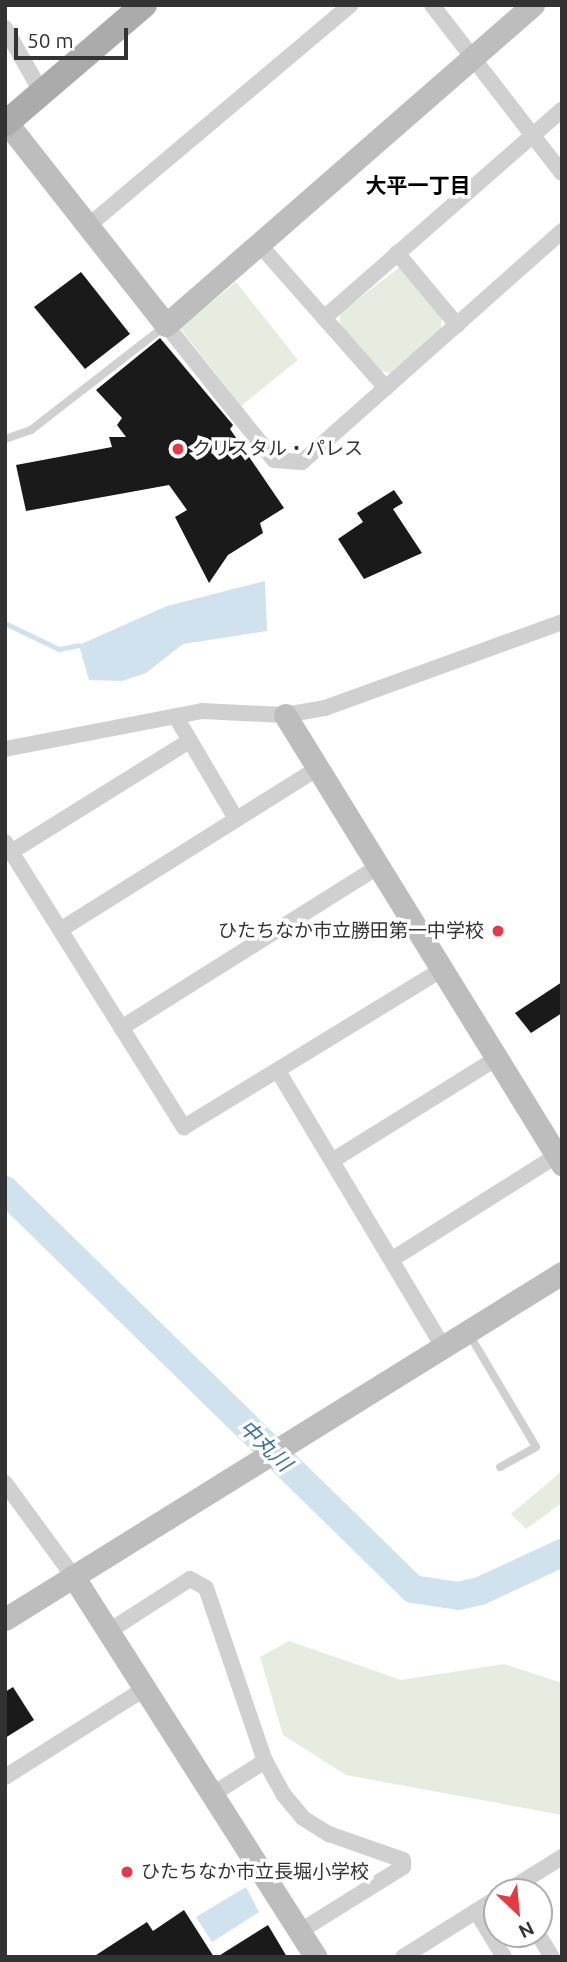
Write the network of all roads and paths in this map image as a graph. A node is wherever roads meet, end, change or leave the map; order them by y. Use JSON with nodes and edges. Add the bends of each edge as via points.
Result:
{"nodes":[{"id":1,"x":144,"y":5,"type":"edge"},
{"id":2,"x":349,"y":5,"type":"edge"},
{"id":3,"x":432,"y":5,"type":"edge"},
{"id":4,"x":533,"y":5,"type":"edge"},
{"id":5,"x":5,"y":28,"type":"edge"},
{"id":6,"x":472,"y":58,"type":"junction"},
{"id":7,"x":42,"y":93,"type":"junction"},
{"id":8,"x":562,"y":110,"type":"edge"},
{"id":9,"x":6,"y":123,"type":"edge"},
{"id":10,"x":533,"y":135,"type":"junction"},
{"id":11,"x":562,"y":173,"type":"edge"},
{"id":12,"x":88,"y":226,"type":"junction"},
{"id":13,"x":562,"y":231,"type":"edge"},
{"id":14,"x":259,"y":244,"type":"junction"},
{"id":15,"x":397,"y":253,"type":"junction"},
{"id":16,"x":324,"y":318,"type":"junction"},
{"id":17,"x":166,"y":325,"type":"junction"},
{"id":18,"x":457,"y":325,"type":"junction"},
{"id":19,"x":386,"y":388,"type":"junction"},
{"id":20,"x":5,"y":439,"type":"edge"},
{"id":21,"x":562,"y":622,"type":"edge"},
{"id":22,"x":285,"y":715,"type":"junction"},
{"id":23,"x":176,"y":717,"type":"junction"},
{"id":24,"x":189,"y":741,"type":"junction"},
{"id":25,"x":5,"y":749,"type":"edge"},
{"id":26,"x":317,"y":769,"type":"junction"},
{"id":27,"x":236,"y":819,"type":"junction"},
{"id":28,"x":8,"y":847,"type":"edge"},
{"id":29,"x":378,"y":867,"type":"junction"},
{"id":30,"x":60,"y":930,"type":"junction"},
{"id":31,"x":441,"y":970,"type":"junction"},
{"id":32,"x":121,"y":1028,"type":"junction"},
{"id":33,"x":497,"y":1058,"type":"junction"},
{"id":34,"x":278,"y":1071,"type":"junction"},
{"id":35,"x":560,"y":1157,"type":"edge"},
{"id":36,"x":335,"y":1159,"type":"junction"},
{"id":37,"x":394,"y":1258,"type":"junction"},
{"id":38,"x":562,"y":1273,"type":"edge"},
{"id":39,"x":468,"y":1332,"type":"junction"},
{"id":40,"x":443,"y":1347,"type":"junction"},
{"id":41,"x":500,"y":1467,"type":"dead end"},
{"id":42,"x":5,"y":1483,"type":"edge"},
{"id":43,"x":73,"y":1576,"type":"junction"},
{"id":44,"x":5,"y":1619,"type":"edge"},
{"id":45,"x":109,"y":1631,"type":"junction"},
{"id":46,"x":146,"y":1688,"type":"junction"},
{"id":47,"x":265,"y":1761,"type":"junction"},
{"id":48,"x":5,"y":1777,"type":"edge"},
{"id":49,"x":213,"y":1794,"type":"junction"},
{"id":50,"x":562,"y":1857,"type":"edge"},
{"id":51,"x":529,"y":1878,"type":"edge"},
{"id":52,"x":483,"y":1907,"type":"edge"},
{"id":53,"x":476,"y":1911,"type":"junction"},
{"id":54,"x":300,"y":1931,"type":"junction"},
{"id":55,"x":316,"y":1957,"type":"edge"},
{"id":56,"x":403,"y":1957,"type":"edge"},
{"id":57,"x":504,"y":1957,"type":"edge"}],
"edges":[{"from":1,"to":7,"type":"main road"},
{"from":2,"to":12,"type":"street"},
{"from":3,"to":6,"type":"street"},
{"from":4,"to":6,"type":"street"},
{"from":5,"to":7,"type":"street"},
{"from":6,"to":10,"type":"street"},
{"from":6,"to":14,"type":"street"},
{"from":7,"to":9,"type":"main road"},
{"from":8,"to":10,"type":"street"},
{"from":9,"to":12,"type":"street"},
{"from":10,"to":11,"type":"street"},
{"from":10,"to":15,"type":"street"},
{"from":12,"to":17,"type":"street"},
{"from":13,"to":18,"type":"street"},
{"from":14,"to":16,"type":"street"},
{"from":14,"to":17,"type":"street"},
{"from":15,"to":16,"type":"street"},
{"from":15,"to":18,"type":"street"},
{"from":16,"to":19,"type":"street"},
{"from":17,"to":19,"type":"street","via":[[274,460],[302,462]]},
{"from":17,"to":20,"type":"lane","via":[[31,429]]},
{"from":18,"to":19,"type":"street"},
{"from":21,"to":22,"type":"street","via":[[356,699]]},
{"from":22,"to":23,"type":"street","via":[[202,711]]},
{"from":22,"to":26,"type":"street"},
{"from":23,"to":24,"type":"street"},
{"from":23,"to":25,"type":"street"},
{"from":24,"to":27,"type":"street"},
{"from":24,"to":28,"type":"street"},
{"from":26,"to":27,"type":"street"},
{"from":26,"to":29,"type":"street"},
{"from":27,"to":30,"type":"street"},
{"from":28,"to":30,"type":"street"},
{"from":29,"to":31,"type":"street"},
{"from":29,"to":32,"type":"street"},
{"from":30,"to":32,"type":"street"},
{"from":31,"to":33,"type":"street"},
{"from":31,"to":34,"type":"street"},
{"from":32,"to":34,"type":"street","via":[[184,1127]]},
{"from":33,"to":35,"type":"street"},
{"from":33,"to":36,"type":"street"},
{"from":34,"to":36,"type":"street"},
{"from":35,"to":37,"type":"street"},
{"from":36,"to":37,"type":"street"},
{"from":37,"to":40,"type":"street"},
{"from":38,"to":39,"type":"street"},
{"from":39,"to":40,"type":"street"},
{"from":39,"to":41,"type":"lane","via":[[536,1447]]},
{"from":40,"to":43,"type":"street"},
{"from":42,"to":43,"type":"street"},
{"from":43,"to":44,"type":"street"},
{"from":43,"to":45,"type":"street"},
{"from":45,"to":46,"type":"street"},
{"from":45,"to":47,"type":"street","via":[[190,1579],[206,1588]]},
{"from":46,"to":48,"type":"street"},
{"from":46,"to":49,"type":"street"},
{"from":47,"to":49,"type":"street"},
{"from":47,"to":54,"type":"street","via":[[303,1818],[329,1834],[403,1860],[403,1867]]},
{"from":49,"to":54,"type":"street"},
{"from":50,"to":51,"type":"street"},
{"from":52,"to":53,"type":"street"},
{"from":53,"to":56,"type":"street"},
{"from":53,"to":57,"type":"street"},
{"from":54,"to":55,"type":"street"}]}
